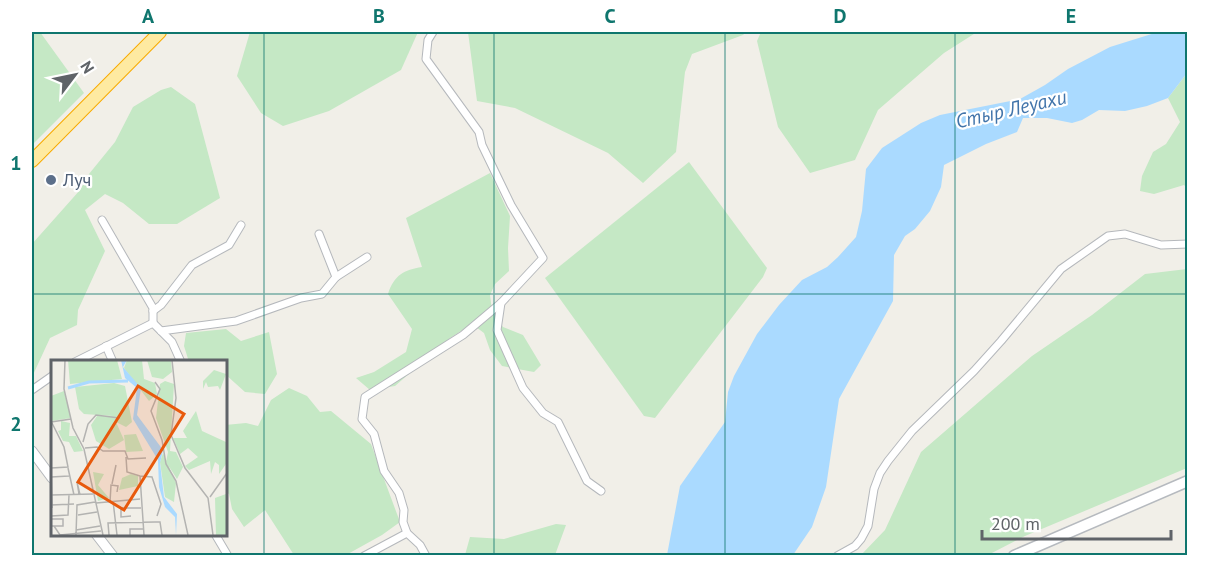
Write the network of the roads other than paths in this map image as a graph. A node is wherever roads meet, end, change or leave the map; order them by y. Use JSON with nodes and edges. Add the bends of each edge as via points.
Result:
{"nodes":[{"id":1,"x":160,"y":32,"type":"edge"},
{"id":2,"x":434,"y":32,"type":"edge"},
{"id":3,"x":32,"y":161,"type":"edge"},
{"id":4,"x":102,"y":220,"type":"dead end"},
{"id":5,"x":241,"y":225,"type":"dead end"},
{"id":6,"x":319,"y":234,"type":"dead end"},
{"id":7,"x":1188,"y":244,"type":"edge"},
{"id":8,"x":366,"y":257,"type":"dead end"},
{"id":9,"x":336,"y":277,"type":"junction"},
{"id":10,"x":501,"y":303,"type":"junction"},
{"id":11,"x":153,"y":311,"type":"junction"},
{"id":12,"x":153,"y":323,"type":"junction"},
{"id":13,"x":161,"y":331,"type":"junction"},
{"id":14,"x":106,"y":346,"type":"junction"},
{"id":15,"x":79,"y":360,"type":"edge"},
{"id":16,"x":112,"y":360,"type":"edge"},
{"id":17,"x":180,"y":360,"type":"edge"},
{"id":18,"x":51,"y":377,"type":"edge"},
{"id":19,"x":32,"y":390,"type":"edge"},
{"id":20,"x":32,"y":451,"type":"edge"},
{"id":21,"x":51,"y":477,"type":"edge"},
{"id":22,"x":1188,"y":481,"type":"edge"},
{"id":23,"x":601,"y":491,"type":"dead end"},
{"id":24,"x":407,"y":533,"type":"junction"},
{"id":25,"x":98,"y":536,"type":"edge"},
{"id":26,"x":215,"y":536,"type":"edge"},
{"id":27,"x":113,"y":555,"type":"edge"},
{"id":28,"x":228,"y":555,"type":"edge"},
{"id":29,"x":364,"y":555,"type":"edge"},
{"id":30,"x":426,"y":555,"type":"edge"},
{"id":31,"x":837,"y":555,"type":"edge"},
{"id":32,"x":1014,"y":555,"type":"edge"}],
"edges":[{"from":1,"to":3,"type":"highway"},
{"from":2,"to":10,"type":"street","via":[[428,40],[426,59],[479,132],[511,205],[543,258]]},
{"from":4,"to":11,"type":"street"},
{"from":5,"to":11,"type":"street","via":[[229,245],[192,265]]},
{"from":6,"to":9,"type":"street"},
{"from":7,"to":31,"type":"street","via":[[1161,244],[1125,234],[1108,236],[1060,269],[1001,341],[912,431],[888,461],[874,489],[868,526],[861,539]]},
{"from":8,"to":9,"type":"street"},
{"from":9,"to":13,"type":"street","via":[[322,294],[236,321]]},
{"from":10,"to":23,"type":"street","via":[[497,330],[523,388],[543,413],[558,422],[586,481]]},
{"from":10,"to":24,"type":"street","via":[[463,334],[365,397],[362,419],[374,434],[384,471],[399,493]]},
{"from":11,"to":12,"type":"street"},
{"from":12,"to":13,"type":"street"},
{"from":12,"to":14,"type":"street"},
{"from":13,"to":17,"type":"street","via":[[172,342]]},
{"from":14,"to":15,"type":"street"},
{"from":14,"to":16,"type":"street"},
{"from":18,"to":19,"type":"street"},
{"from":20,"to":21,"type":"street"},
{"from":22,"to":32,"type":"main road"},
{"from":24,"to":29,"type":"street"},
{"from":24,"to":30,"type":"street"},
{"from":25,"to":27,"type":"street"},
{"from":26,"to":28,"type":"street"}]}
